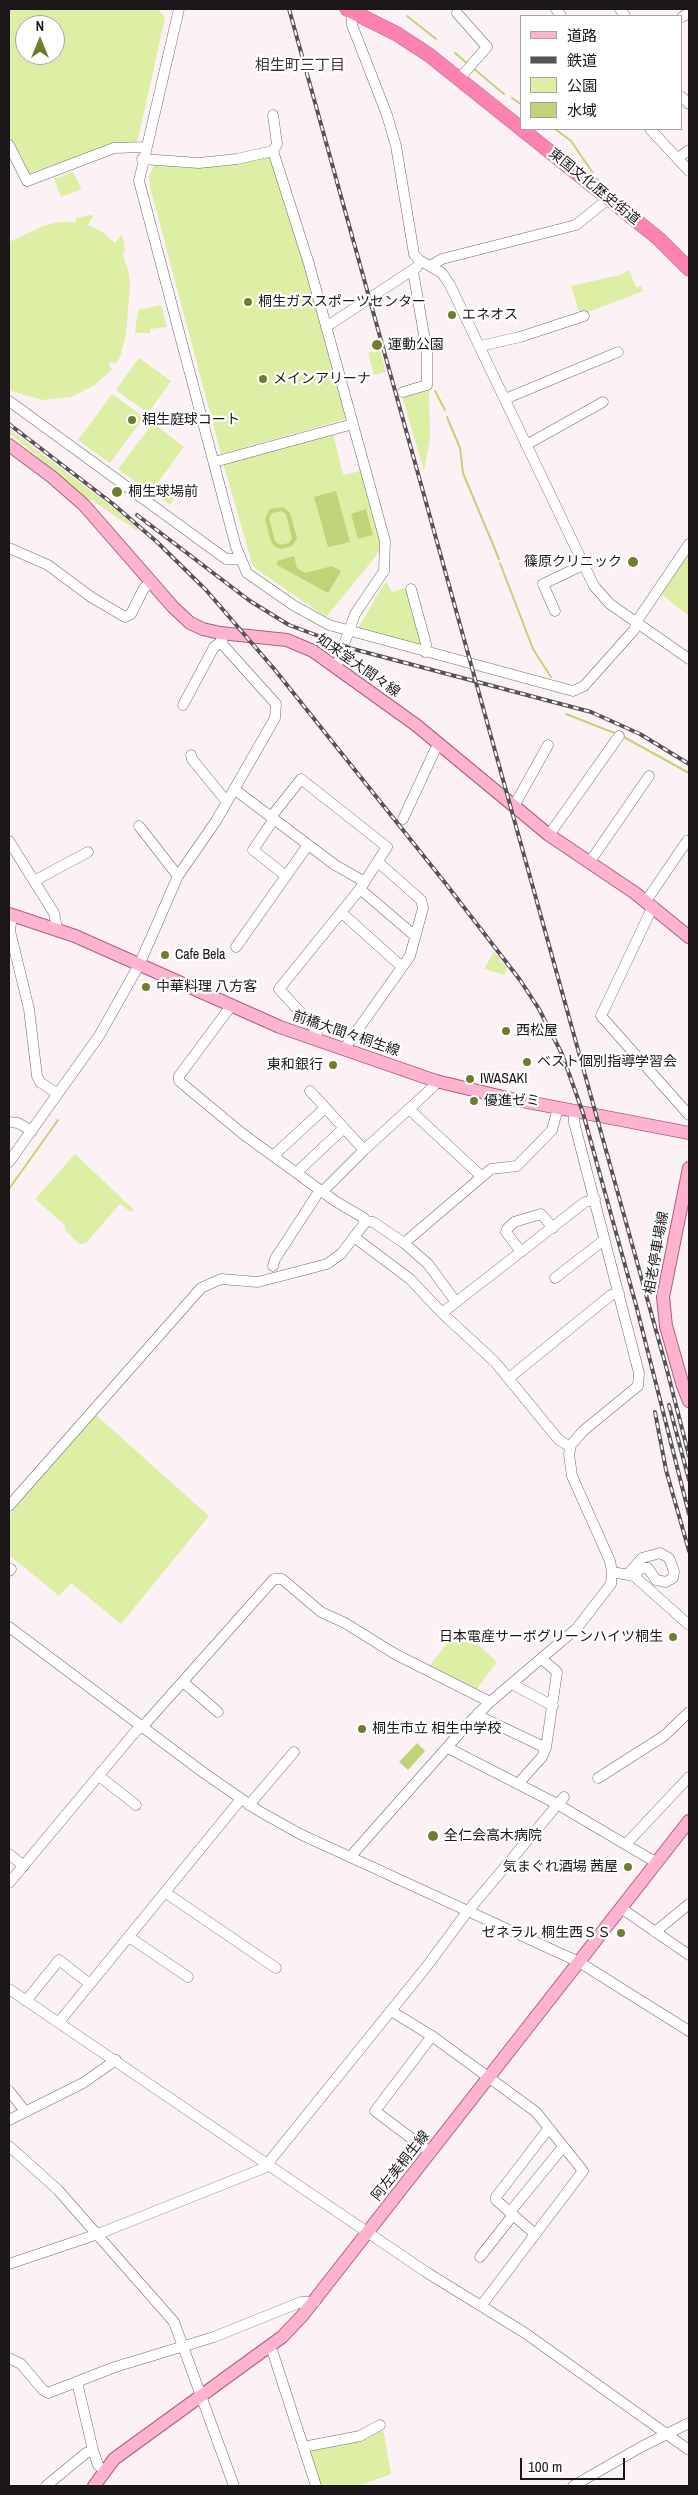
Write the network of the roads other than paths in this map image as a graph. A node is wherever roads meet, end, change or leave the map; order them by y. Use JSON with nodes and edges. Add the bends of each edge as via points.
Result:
{"nodes":[{"id":1,"x":179,"y":9,"type":"edge"},
{"id":2,"x":350,"y":10,"type":"edge"},
{"id":3,"x":457,"y":13,"type":"dead end"},
{"id":4,"x":460,"y":79,"type":"junction"},
{"id":5,"x":273,"y":115,"type":"dead end"},
{"id":6,"x":520,"y":128,"type":"edge"},
{"id":7,"x":523,"y":130,"type":"edge"},
{"id":8,"x":651,"y":130,"type":"edge"},
{"id":9,"x":9,"y":145,"type":"edge"},
{"id":10,"x":146,"y":147,"type":"junction"},
{"id":11,"x":689,"y":150,"type":"edge"},
{"id":12,"x":273,"y":151,"type":"junction"},
{"id":13,"x":678,"y":158,"type":"junction"},
{"id":14,"x":12,"y":159,"type":"edge"},
{"id":15,"x":142,"y":159,"type":"junction"},
{"id":16,"x":689,"y":171,"type":"edge"},
{"id":17,"x":608,"y":199,"type":"junction"},
{"id":18,"x":426,"y":264,"type":"junction"},
{"id":19,"x":689,"y":269,"type":"edge"},
{"id":20,"x":413,"y":271,"type":"junction"},
{"id":21,"x":584,"y":316,"type":"dead end"},
{"id":22,"x":326,"y":327,"type":"junction"},
{"id":23,"x":480,"y":346,"type":"junction"},
{"id":24,"x":618,"y":352,"type":"dead end"},
{"id":25,"x":403,"y":392,"type":"dead end"},
{"id":26,"x":505,"y":399,"type":"junction"},
{"id":27,"x":9,"y":401,"type":"edge"},
{"id":28,"x":603,"y":402,"type":"dead end"},
{"id":29,"x":353,"y":424,"type":"junction"},
{"id":30,"x":9,"y":445,"type":"edge"},
{"id":31,"x":526,"y":445,"type":"junction"},
{"id":32,"x":214,"y":462,"type":"junction"},
{"id":33,"x":689,"y":544,"type":"edge"},
{"id":34,"x":9,"y":548,"type":"edge"},
{"id":35,"x":240,"y":560,"type":"junction"},
{"id":36,"x":583,"y":565,"type":"junction"},
{"id":37,"x":151,"y":583,"type":"junction"},
{"id":38,"x":411,"y":589,"type":"dead end"},
{"id":39,"x":555,"y":611,"type":"dead end"},
{"id":40,"x":637,"y":624,"type":"junction"},
{"id":41,"x":348,"y":632,"type":"junction"},
{"id":42,"x":220,"y":637,"type":"junction"},
{"id":43,"x":425,"y":652,"type":"junction"},
{"id":44,"x":689,"y":659,"type":"edge"},
{"id":45,"x":336,"y":667,"type":"junction"},
{"id":46,"x":183,"y":704,"type":"dead end"},
{"id":47,"x":619,"y":736,"type":"dead end"},
{"id":48,"x":440,"y":745,"type":"junction"},
{"id":49,"x":548,"y":745,"type":"dead end"},
{"id":50,"x":191,"y":755,"type":"dead end"},
{"id":51,"x":649,"y":776,"type":"dead end"},
{"id":52,"x":234,"y":789,"type":"junction"},
{"id":53,"x":228,"y":802,"type":"junction"},
{"id":54,"x":514,"y":806,"type":"junction"},
{"id":55,"x":272,"y":818,"type":"junction"},
{"id":56,"x":403,"y":819,"type":"dead end"},
{"id":57,"x":139,"y":826,"type":"dead end"},
{"id":58,"x":549,"y":835,"type":"junction"},
{"id":59,"x":9,"y":841,"type":"edge"},
{"id":60,"x":689,"y":842,"type":"edge"},
{"id":61,"x":308,"y":845,"type":"junction"},
{"id":62,"x":88,"y":852,"type":"dead end"},
{"id":63,"x":378,"y":862,"type":"junction"},
{"id":64,"x":589,"y":863,"type":"junction"},
{"id":65,"x":178,"y":876,"type":"junction"},
{"id":66,"x":286,"y":876,"type":"junction"},
{"id":67,"x":34,"y":881,"type":"junction"},
{"id":68,"x":362,"y":886,"type":"junction"},
{"id":69,"x":649,"y":904,"type":"junction"},
{"id":70,"x":342,"y":913,"type":"junction"},
{"id":71,"x":10,"y":915,"type":"edge"},
{"id":72,"x":57,"y":929,"type":"junction"},
{"id":73,"x":415,"y":936,"type":"junction"},
{"id":74,"x":689,"y":937,"type":"edge"},
{"id":75,"x":11,"y":944,"type":"edge"},
{"id":76,"x":236,"y":947,"type":"dead end"},
{"id":77,"x":138,"y":965,"type":"junction"},
{"id":78,"x":402,"y":967,"type":"junction"},
{"id":79,"x":231,"y":1006,"type":"junction"},
{"id":80,"x":316,"y":1040,"type":"junction"},
{"id":81,"x":344,"y":1049,"type":"junction"},
{"id":82,"x":436,"y":1081,"type":"junction"},
{"id":83,"x":310,"y":1091,"type":"dead end"},
{"id":84,"x":58,"y":1094,"type":"junction"},
{"id":85,"x":325,"y":1108,"type":"junction"},
{"id":86,"x":409,"y":1108,"type":"junction"},
{"id":87,"x":558,"y":1108,"type":"junction"},
{"id":88,"x":574,"y":1111,"type":"junction"},
{"id":89,"x":689,"y":1115,"type":"edge"},
{"id":90,"x":9,"y":1122,"type":"edge"},
{"id":91,"x":344,"y":1128,"type":"junction"},
{"id":92,"x":32,"y":1131,"type":"junction"},
{"id":93,"x":689,"y":1134,"type":"edge"},
{"id":94,"x":364,"y":1150,"type":"junction"},
{"id":95,"x":274,"y":1155,"type":"junction"},
{"id":96,"x":9,"y":1162,"type":"edge"},
{"id":97,"x":689,"y":1168,"type":"edge"},
{"id":98,"x":297,"y":1172,"type":"junction"},
{"id":99,"x":481,"y":1176,"type":"junction"},
{"id":100,"x":319,"y":1189,"type":"junction"},
{"id":101,"x":595,"y":1199,"type":"junction"},
{"id":102,"x":365,"y":1221,"type":"junction"},
{"id":103,"x":553,"y":1228,"type":"junction"},
{"id":104,"x":354,"y":1237,"type":"junction"},
{"id":105,"x":605,"y":1241,"type":"junction"},
{"id":106,"x":404,"y":1243,"type":"junction"},
{"id":107,"x":521,"y":1252,"type":"junction"},
{"id":108,"x":273,"y":1266,"type":"dead end"},
{"id":109,"x":555,"y":1278,"type":"dead end"},
{"id":110,"x":619,"y":1293,"type":"junction"},
{"id":111,"x":456,"y":1302,"type":"junction"},
{"id":112,"x":442,"y":1313,"type":"junction"},
{"id":113,"x":509,"y":1378,"type":"junction"},
{"id":114,"x":689,"y":1401,"type":"edge"},
{"id":115,"x":570,"y":1447,"type":"junction"},
{"id":116,"x":9,"y":1506,"type":"edge"},
{"id":117,"x":612,"y":1572,"type":"junction"},
{"id":118,"x":689,"y":1625,"type":"edge"},
{"id":119,"x":9,"y":1627,"type":"edge"},
{"id":120,"x":542,"y":1658,"type":"junction"},
{"id":121,"x":183,"y":1682,"type":"junction"},
{"id":122,"x":512,"y":1684,"type":"junction"},
{"id":123,"x":490,"y":1702,"type":"junction"},
{"id":124,"x":553,"y":1706,"type":"junction"},
{"id":125,"x":218,"y":1712,"type":"dead end"},
{"id":126,"x":689,"y":1712,"type":"edge"},
{"id":127,"x":478,"y":1713,"type":"junction"},
{"id":128,"x":142,"y":1727,"type":"junction"},
{"id":129,"x":448,"y":1748,"type":"junction"},
{"id":130,"x":546,"y":1748,"type":"junction"},
{"id":131,"x":294,"y":1752,"type":"dead end"},
{"id":132,"x":99,"y":1776,"type":"junction"},
{"id":133,"x":598,"y":1778,"type":"dead end"},
{"id":134,"x":689,"y":1778,"type":"edge"},
{"id":135,"x":518,"y":1784,"type":"junction"},
{"id":136,"x":561,"y":1801,"type":"junction"},
{"id":137,"x":245,"y":1802,"type":"junction"},
{"id":138,"x":136,"y":1805,"type":"dead end"},
{"id":139,"x":689,"y":1821,"type":"edge"},
{"id":140,"x":626,"y":1844,"type":"junction"},
{"id":141,"x":9,"y":1854,"type":"edge"},
{"id":142,"x":350,"y":1857,"type":"junction"},
{"id":143,"x":657,"y":1863,"type":"junction"},
{"id":144,"x":24,"y":1866,"type":"junction"},
{"id":145,"x":9,"y":1882,"type":"edge"},
{"id":146,"x":166,"y":1893,"type":"junction"},
{"id":147,"x":689,"y":1904,"type":"edge"},
{"id":148,"x":622,"y":1908,"type":"junction"},
{"id":149,"x":467,"y":1912,"type":"junction"},
{"id":150,"x":655,"y":1932,"type":"junction"},
{"id":151,"x":129,"y":1937,"type":"junction"},
{"id":152,"x":689,"y":1954,"type":"edge"},
{"id":153,"x":579,"y":1962,"type":"junction"},
{"id":154,"x":276,"y":1968,"type":"dead end"},
{"id":155,"x":188,"y":1977,"type":"dead end"},
{"id":156,"x":90,"y":1984,"type":"junction"},
{"id":157,"x":9,"y":1989,"type":"edge"},
{"id":158,"x":26,"y":2001,"type":"junction"},
{"id":159,"x":391,"y":2011,"type":"junction"},
{"id":160,"x":59,"y":2022,"type":"junction"},
{"id":161,"x":689,"y":2031,"type":"edge"},
{"id":162,"x":432,"y":2036,"type":"junction"},
{"id":163,"x":116,"y":2060,"type":"junction"},
{"id":164,"x":489,"y":2077,"type":"junction"},
{"id":165,"x":9,"y":2092,"type":"edge"},
{"id":166,"x":25,"y":2111,"type":"junction"},
{"id":167,"x":9,"y":2120,"type":"edge"},
{"id":168,"x":549,"y":2128,"type":"junction"},
{"id":169,"x":9,"y":2146,"type":"edge"},
{"id":170,"x":563,"y":2147,"type":"junction"},
{"id":171,"x":431,"y":2153,"type":"junction"},
{"id":172,"x":268,"y":2164,"type":"junction"},
{"id":173,"x":512,"y":2213,"type":"junction"},
{"id":174,"x":368,"y":2233,"type":"junction"},
{"id":175,"x":98,"y":2234,"type":"junction"},
{"id":176,"x":535,"y":2234,"type":"junction"},
{"id":177,"x":480,"y":2257,"type":"dead end"},
{"id":178,"x":9,"y":2264,"type":"edge"},
{"id":179,"x":315,"y":2302,"type":"junction"},
{"id":180,"x":482,"y":2306,"type":"junction"},
{"id":181,"x":183,"y":2346,"type":"junction"},
{"id":182,"x":268,"y":2346,"type":"junction"},
{"id":183,"x":9,"y":2358,"type":"edge"},
{"id":184,"x":77,"y":2382,"type":"junction"},
{"id":185,"x":201,"y":2395,"type":"junction"},
{"id":186,"x":689,"y":2423,"type":"edge"},
{"id":187,"x":380,"y":2425,"type":"dead end"},
{"id":188,"x":668,"y":2435,"type":"junction"},
{"id":189,"x":303,"y":2447,"type":"junction"},
{"id":190,"x":93,"y":2450,"type":"junction"},
{"id":191,"x":689,"y":2450,"type":"edge"},
{"id":192,"x":100,"y":2481,"type":"edge"},
{"id":193,"x":587,"y":2483,"type":"edge"},
{"id":194,"x":46,"y":2486,"type":"edge"},
{"id":195,"x":234,"y":2486,"type":"edge"},
{"id":196,"x":316,"y":2486,"type":"edge"},
{"id":197,"x":573,"y":2486,"type":"edge"}],
"edges":[{"from":1,"to":10,"type":"street"},
{"from":2,"to":4,"type":"highway","name":"東国文化歴史街道","via":[[408,40]]},
{"from":2,"to":18,"type":"street","via":[[352,25],[393,134],[413,251]]},
{"from":3,"to":4,"type":"street","via":[[487,47]]},
{"from":4,"to":6,"type":"highway","name":"東国文化歴史街道"},
{"from":5,"to":12,"type":"street","via":[[277,144]]},
{"from":7,"to":17,"type":"highway","name":"東国文化歴史街道"},
{"from":8,"to":13,"type":"street"},
{"from":9,"to":14,"type":"street"},
{"from":10,"to":14,"type":"street","via":[[114,148],[27,181]]},
{"from":10,"to":15,"type":"street"},
{"from":11,"to":13,"type":"street"},
{"from":12,"to":15,"type":"street","via":[[200,163]]},
{"from":12,"to":22,"type":"street"},
{"from":13,"to":16,"type":"street"},
{"from":15,"to":32,"type":"street","via":[[139,186]]},
{"from":17,"to":18,"type":"street","via":[[576,225]]},
{"from":17,"to":19,"type":"highway","name":"東国文化歴史街道","via":[[659,239]]},
{"from":18,"to":20,"type":"street"},
{"from":18,"to":23,"type":"street","via":[[442,273],[450,285]]},
{"from":20,"to":22,"type":"street"},
{"from":20,"to":25,"type":"street","via":[[426,352],[427,381]]},
{"from":21,"to":23,"type":"street"},
{"from":22,"to":29,"type":"street"},
{"from":23,"to":26,"type":"street"},
{"from":24,"to":26,"type":"street"},
{"from":26,"to":31,"type":"street"},
{"from":27,"to":35,"type":"street","via":[[226,559]]},
{"from":28,"to":31,"type":"street"},
{"from":29,"to":32,"type":"street"},
{"from":29,"to":41,"type":"street","via":[[385,541],[386,557],[381,577],[355,614]]},
{"from":30,"to":37,"type":"main road","name":"如来堂大間々線","via":[[84,505]]},
{"from":31,"to":36,"type":"street"},
{"from":32,"to":35,"type":"street"},
{"from":33,"to":40,"type":"street"},
{"from":34,"to":37,"type":"street","via":[[48,565],[124,617],[131,614],[144,588]]},
{"from":35,"to":41,"type":"street","via":[[251,578],[318,620]]},
{"from":36,"to":39,"type":"street","via":[[543,584]]},
{"from":36,"to":40,"type":"street","via":[[600,594]]},
{"from":37,"to":42,"type":"main road","name":"如来堂大間々線","via":[[190,622]]},
{"from":38,"to":43,"type":"street","via":[[426,644]]},
{"from":40,"to":43,"type":"street","via":[[584,686],[573,691]]},
{"from":40,"to":44,"type":"street"},
{"from":41,"to":43,"type":"street"},
{"from":41,"to":45,"type":"street"},
{"from":42,"to":45,"type":"main road","name":"如来堂大間々線","via":[[287,640],[306,647]]},
{"from":42,"to":46,"type":"street"},
{"from":42,"to":52,"type":"street","via":[[277,707],[275,718]]},
{"from":45,"to":48,"type":"main road","name":"如来堂大間々線"},
{"from":47,"to":58,"type":"street"},
{"from":48,"to":54,"type":"main road","name":"如来堂大間々線"},
{"from":48,"to":56,"type":"street"},
{"from":49,"to":54,"type":"street"},
{"from":50,"to":53,"type":"street"},
{"from":51,"to":64,"type":"street"},
{"from":52,"to":53,"type":"street"},
{"from":52,"to":55,"type":"street"},
{"from":53,"to":65,"type":"street"},
{"from":54,"to":58,"type":"main road","name":"如来堂大間々線"},
{"from":55,"to":61,"type":"street"},
{"from":55,"to":63,"type":"street","via":[[301,779],[387,846]]},
{"from":55,"to":66,"type":"street","via":[[253,850]]},
{"from":57,"to":65,"type":"street"},
{"from":58,"to":64,"type":"main road","name":"如来堂大間々線"},
{"from":59,"to":67,"type":"street"},
{"from":60,"to":69,"type":"street"},
{"from":61,"to":66,"type":"street"},
{"from":61,"to":68,"type":"street"},
{"from":62,"to":67,"type":"street"},
{"from":63,"to":68,"type":"street"},
{"from":63,"to":73,"type":"street","via":[[423,903]]},
{"from":64,"to":69,"type":"main road","name":"如来堂大間々線"},
{"from":65,"to":77,"type":"street"},
{"from":66,"to":76,"type":"street"},
{"from":67,"to":72,"type":"street","via":[[54,912]]},
{"from":68,"to":70,"type":"street"},
{"from":68,"to":73,"type":"street"},
{"from":69,"to":74,"type":"main road","name":"如来堂大間々線"},
{"from":69,"to":89,"type":"street","via":[[601,1016]]},
{"from":70,"to":78,"type":"street"},
{"from":70,"to":80,"type":"street","via":[[279,989],[313,1026]]},
{"from":71,"to":72,"type":"main road","name":"前橋大間々桐生線"},
{"from":71,"to":75,"type":"street"},
{"from":72,"to":77,"type":"main road","name":"前橋大間々桐生線"},
{"from":73,"to":78,"type":"street","via":[[410,956]]},
{"from":75,"to":84,"type":"street","via":[[29,1009],[37,1076],[40,1082]]},
{"from":77,"to":79,"type":"main road","name":"前橋大間々桐生線"},
{"from":77,"to":84,"type":"street","via":[[99,1036]]},
{"from":78,"to":81,"type":"street"},
{"from":79,"to":80,"type":"main road","name":"前橋大間々桐生線"},
{"from":79,"to":95,"type":"street","via":[[179,1076],[179,1081]]},
{"from":80,"to":81,"type":"main road","name":"前橋大間々桐生線"},
{"from":81,"to":82,"type":"main road","name":"前橋大間々桐生線"},
{"from":82,"to":86,"type":"street"},
{"from":82,"to":87,"type":"main road","name":"前橋大間々桐生線"},
{"from":83,"to":85,"type":"street"},
{"from":84,"to":92,"type":"street"},
{"from":85,"to":91,"type":"street"},
{"from":85,"to":95,"type":"street"},
{"from":86,"to":94,"type":"street"},
{"from":86,"to":99,"type":"street"},
{"from":87,"to":88,"type":"main road","name":"前橋大間々桐生線"},
{"from":87,"to":99,"type":"street","via":[[552,1130],[517,1166],[493,1168]]},
{"from":88,"to":93,"type":"main road","name":"前橋大間々桐生線"},
{"from":88,"to":101,"type":"street","via":[[574,1122]]},
{"from":90,"to":92,"type":"street"},
{"from":91,"to":94,"type":"street"},
{"from":91,"to":98,"type":"street"},
{"from":92,"to":96,"type":"street"},
{"from":94,"to":100,"type":"street"},
{"from":95,"to":98,"type":"street"},
{"from":97,"to":114,"type":"main road","name":"相老停車場線","via":[[663,1297],[666,1326]]},
{"from":98,"to":100,"type":"street"},
{"from":99,"to":106,"type":"street"},
{"from":100,"to":102,"type":"street"},
{"from":100,"to":108,"type":"street"},
{"from":101,"to":103,"type":"street","via":[[585,1202]]},
{"from":101,"to":105,"type":"street"},
{"from":102,"to":104,"type":"street"},
{"from":102,"to":106,"type":"street","via":[[373,1222]]},
{"from":103,"to":107,"type":"street"},
{"from":103,"to":107,"type":"street","via":[[541,1214],[514,1222],[506,1232]]},
{"from":104,"to":112,"type":"street","via":[[404,1273]]},
{"from":104,"to":116,"type":"street","via":[[341,1254],[321,1266],[258,1282],[221,1278],[201,1288]]},
{"from":105,"to":109,"type":"street"},
{"from":105,"to":110,"type":"street"},
{"from":106,"to":111,"type":"street","via":[[428,1264]]},
{"from":107,"to":111,"type":"street"},
{"from":110,"to":113,"type":"street","via":[[612,1295]]},
{"from":110,"to":115,"type":"street","via":[[640,1380],[634,1390],[590,1424]]},
{"from":111,"to":112,"type":"street"},
{"from":112,"to":113,"type":"street"},
{"from":113,"to":115,"type":"street","via":[[558,1439]]},
{"from":115,"to":117,"type":"street","via":[[572,1476],[607,1553]]},
{"from":117,"to":118,"type":"street","via":[[631,1575]]},
{"from":117,"to":120,"type":"street","via":[[609,1588],[599,1602],[577,1628]]},
{"from":119,"to":128,"type":"street"},
{"from":120,"to":122,"type":"street"},
{"from":120,"to":124,"type":"street","via":[[557,1672]]},
{"from":121,"to":123,"type":"street","via":[[278,1578],[321,1612]]},
{"from":121,"to":125,"type":"street"},
{"from":121,"to":128,"type":"street"},
{"from":122,"to":123,"type":"street"},
{"from":122,"to":124,"type":"street"},
{"from":123,"to":127,"type":"street"},
{"from":124,"to":130,"type":"street"},
{"from":126,"to":133,"type":"street","via":[[652,1745]]},
{"from":127,"to":129,"type":"street"},
{"from":127,"to":130,"type":"street"},
{"from":128,"to":132,"type":"street"},
{"from":128,"to":137,"type":"street"},
{"from":129,"to":135,"type":"street"},
{"from":129,"to":142,"type":"street"},
{"from":130,"to":135,"type":"street"},
{"from":131,"to":137,"type":"street"},
{"from":132,"to":138,"type":"street"},
{"from":132,"to":144,"type":"street"},
{"from":134,"to":140,"type":"street"},
{"from":135,"to":136,"type":"street"},
{"from":136,"to":140,"type":"street"},
{"from":136,"to":149,"type":"street"},
{"from":137,"to":142,"type":"street","via":[[287,1827]]},
{"from":137,"to":146,"type":"street"},
{"from":139,"to":143,"type":"main road","name":"阿左美桐生線"},
{"from":140,"to":143,"type":"street"},
{"from":141,"to":144,"type":"street"},
{"from":142,"to":149,"type":"street"},
{"from":143,"to":148,"type":"main road","name":"阿左美桐生線"},
{"from":144,"to":145,"type":"street"},
{"from":146,"to":151,"type":"street"},
{"from":146,"to":154,"type":"street"},
{"from":147,"to":150,"type":"street"},
{"from":148,"to":150,"type":"street"},
{"from":148,"to":153,"type":"main road","name":"阿左美桐生線"},
{"from":149,"to":153,"type":"street"},
{"from":149,"to":159,"type":"street"},
{"from":150,"to":152,"type":"street"},
{"from":151,"to":155,"type":"street"},
{"from":151,"to":156,"type":"street"},
{"from":153,"to":161,"type":"street"},
{"from":153,"to":164,"type":"main road","name":"阿左美桐生線"},
{"from":156,"to":158,"type":"street","via":[[59,1960]]},
{"from":156,"to":160,"type":"street"},
{"from":157,"to":158,"type":"street"},
{"from":158,"to":160,"type":"street"},
{"from":159,"to":162,"type":"street"},
{"from":159,"to":172,"type":"street"},
{"from":160,"to":163,"type":"street"},
{"from":162,"to":164,"type":"street"},
{"from":162,"to":171,"type":"street","via":[[375,2111]]},
{"from":163,"to":166,"type":"street","via":[[83,2083]]},
{"from":163,"to":172,"type":"street"},
{"from":164,"to":168,"type":"street","via":[[536,2112]]},
{"from":164,"to":171,"type":"main road","name":"阿左美桐生線"},
{"from":165,"to":166,"type":"street"},
{"from":166,"to":167,"type":"street"},
{"from":168,"to":170,"type":"street"},
{"from":168,"to":173,"type":"street","via":[[497,2194],[496,2200]]},
{"from":169,"to":175,"type":"street","via":[[58,2190]]},
{"from":170,"to":173,"type":"street"},
{"from":170,"to":176,"type":"street","via":[[584,2171]]},
{"from":171,"to":174,"type":"main road","name":"阿左美桐生線"},
{"from":172,"to":174,"type":"street"},
{"from":172,"to":175,"type":"street","via":[[256,2172]]},
{"from":173,"to":176,"type":"street"},
{"from":173,"to":177,"type":"street"},
{"from":174,"to":179,"type":"main road","name":"阿左美桐生線"},
{"from":174,"to":180,"type":"street"},
{"from":175,"to":178,"type":"street"},
{"from":175,"to":181,"type":"street","via":[[171,2318]]},
{"from":176,"to":180,"type":"street"},
{"from":179,"to":181,"type":"street","via":[[302,2302]]},
{"from":179,"to":182,"type":"main road","name":"阿左美桐生線","via":[[295,2325]]},
{"from":180,"to":188,"type":"street"},
{"from":181,"to":184,"type":"street"},
{"from":181,"to":185,"type":"street"},
{"from":182,"to":185,"type":"main road","name":"阿左美桐生線"},
{"from":182,"to":189,"type":"street","via":[[273,2352]]},
{"from":183,"to":184,"type":"street","via":[[21,2364],[46,2392]]},
{"from":184,"to":190,"type":"street"},
{"from":185,"to":192,"type":"main road","name":"阿左美桐生線","via":[[123,2452]]},
{"from":185,"to":195,"type":"street"},
{"from":186,"to":188,"type":"street"},
{"from":187,"to":189,"type":"street","via":[[360,2436]]},
{"from":188,"to":191,"type":"street"},
{"from":188,"to":193,"type":"street"},
{"from":189,"to":196,"type":"street"},
{"from":190,"to":192,"type":"street"},
{"from":190,"to":194,"type":"street"},
{"from":193,"to":197,"type":"street"}]}
